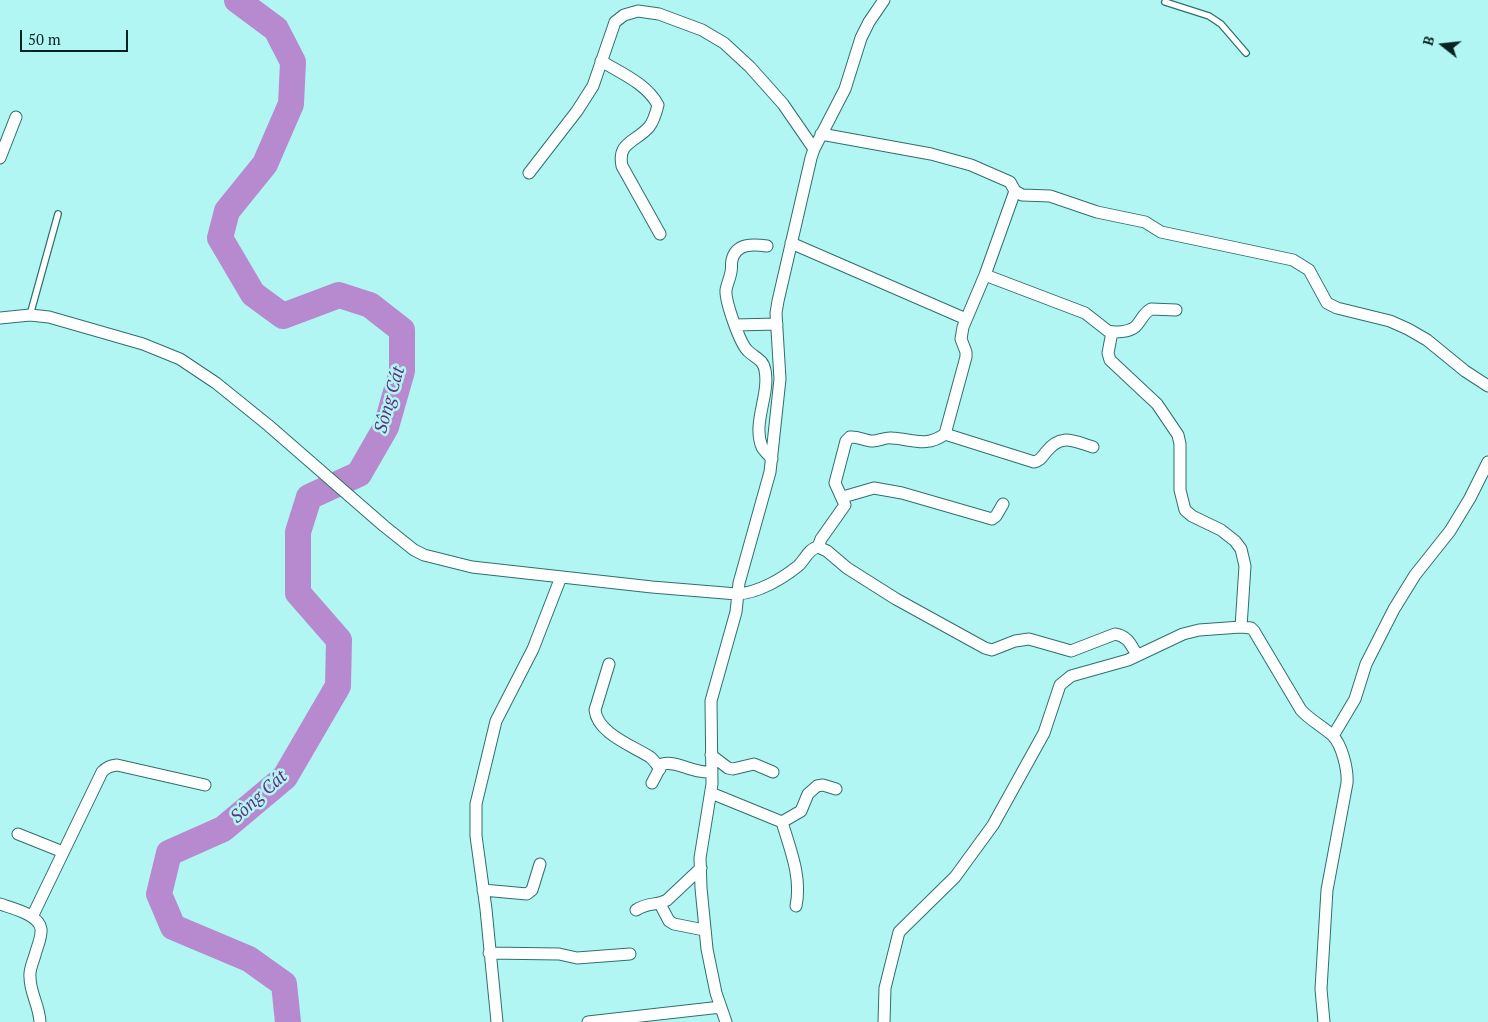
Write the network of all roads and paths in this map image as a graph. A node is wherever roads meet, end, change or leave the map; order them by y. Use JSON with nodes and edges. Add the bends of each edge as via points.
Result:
{"nodes":[{"id":1,"x":884,"y":0,"type":"edge"},
{"id":2,"x":1166,"y":0,"type":"edge"},
{"id":3,"x":1246,"y":53,"type":"dead end"},
{"id":4,"x":601,"y":61,"type":"junction"},
{"id":5,"x":16,"y":117,"type":"dead end"},
{"id":6,"x":821,"y":134,"type":"junction"},
{"id":7,"x":814,"y":148,"type":"junction"},
{"id":8,"x":0,"y":158,"type":"edge"},
{"id":9,"x":529,"y":173,"type":"dead end"},
{"id":10,"x":1015,"y":191,"type":"junction"},
{"id":11,"x":58,"y":214,"type":"dead end"},
{"id":12,"x":660,"y":234,"type":"dead end"},
{"id":13,"x":791,"y":243,"type":"junction"},
{"id":14,"x":767,"y":246,"type":"dead end"},
{"id":15,"x":985,"y":275,"type":"junction"},
{"id":16,"x":1176,"y":310,"type":"dead end"},
{"id":17,"x":30,"y":315,"type":"junction"},
{"id":18,"x":0,"y":318,"type":"edge"},
{"id":19,"x":966,"y":319,"type":"junction"},
{"id":20,"x":777,"y":324,"type":"junction"},
{"id":21,"x":735,"y":325,"type":"junction"},
{"id":22,"x":1112,"y":332,"type":"junction"},
{"id":23,"x":1488,"y":386,"type":"edge"},
{"id":24,"x":945,"y":434,"type":"junction"},
{"id":25,"x":1092,"y":448,"type":"dead end"},
{"id":26,"x":772,"y":459,"type":"junction"},
{"id":27,"x":1488,"y":462,"type":"edge"},
{"id":28,"x":843,"y":497,"type":"junction"},
{"id":29,"x":1002,"y":504,"type":"dead end"},
{"id":30,"x":818,"y":548,"type":"junction"},
{"id":31,"x":561,"y":577,"type":"junction"},
{"id":32,"x":737,"y":594,"type":"junction"},
{"id":33,"x":1241,"y":627,"type":"junction"},
{"id":34,"x":1137,"y":655,"type":"junction"},
{"id":35,"x":609,"y":664,"type":"dead end"},
{"id":36,"x":1333,"y":736,"type":"junction"},
{"id":37,"x":711,"y":755,"type":"junction"},
{"id":38,"x":660,"y":768,"type":"junction"},
{"id":39,"x":711,"y":772,"type":"junction"},
{"id":40,"x":773,"y":772,"type":"dead end"},
{"id":41,"x":652,"y":783,"type":"dead end"},
{"id":42,"x":205,"y":785,"type":"dead end"},
{"id":43,"x":836,"y":788,"type":"dead end"},
{"id":44,"x":711,"y":793,"type":"junction"},
{"id":45,"x":782,"y":822,"type":"junction"},
{"id":46,"x":18,"y":834,"type":"dead end"},
{"id":47,"x":63,"y":852,"type":"junction"},
{"id":48,"x":540,"y":864,"type":"dead end"},
{"id":49,"x":701,"y":868,"type":"junction"},
{"id":50,"x":483,"y":890,"type":"junction"},
{"id":51,"x":0,"y":904,"type":"edge"},
{"id":52,"x":660,"y":904,"type":"junction"},
{"id":53,"x":796,"y":906,"type":"dead end"},
{"id":54,"x":636,"y":910,"type":"dead end"},
{"id":55,"x":32,"y":917,"type":"junction"},
{"id":56,"x":704,"y":930,"type":"junction"},
{"id":57,"x":489,"y":953,"type":"junction"},
{"id":58,"x":630,"y":954,"type":"dead end"},
{"id":59,"x":720,"y":1007,"type":"junction"},
{"id":60,"x":40,"y":1022,"type":"edge"},
{"id":61,"x":497,"y":1022,"type":"edge"},
{"id":62,"x":588,"y":1022,"type":"edge"},
{"id":63,"x":726,"y":1022,"type":"edge"},
{"id":64,"x":884,"y":1022,"type":"edge"},
{"id":65,"x":1324,"y":1022,"type":"edge"}],
"edges":[{"from":1,"to":6,"type":"street","via":[[861,38],[845,89]]},
{"from":2,"to":3,"type":"lane","via":[[1210,16]]},
{"from":4,"to":7,"type":"street","via":[[615,22],[638,11],[658,14],[702,30],[724,43],[750,67],[784,104]]},
{"from":4,"to":9,"type":"street","via":[[593,86],[577,111]]},
{"from":4,"to":12,"type":"street","via":[[638,83],[658,105],[649,127],[622,149],[620,157]]},
{"from":5,"to":8,"type":"street"},
{"from":6,"to":7,"type":"street"},
{"from":6,"to":10,"type":"street","via":[[931,154],[970,165],[1010,182]]},
{"from":7,"to":13,"type":"street"},
{"from":10,"to":15,"type":"street"},
{"from":10,"to":23,"type":"street","via":[[1022,196],[1050,196],[1097,212],[1145,222],[1161,232],[1293,260],[1309,270],[1328,303],[1408,329]]},
{"from":11,"to":17,"type":"lane"},
{"from":13,"to":19,"type":"street"},
{"from":13,"to":20,"type":"street","via":[[778,301]]},
{"from":14,"to":21,"type":"street","via":[[746,244],[732,260],[726,291]]},
{"from":15,"to":19,"type":"street"},
{"from":15,"to":22,"type":"street","via":[[1085,313]]},
{"from":16,"to":22,"type":"street","via":[[1151,309],[1136,327]]},
{"from":17,"to":18,"type":"street"},
{"from":17,"to":31,"type":"street","via":[[49,317],[143,344],[201,371],[414,550],[472,567]]},
{"from":19,"to":24,"type":"street","via":[[961,336],[966,357]]},
{"from":20,"to":21,"type":"street"},
{"from":20,"to":26,"type":"street","via":[[780,379]]},
{"from":21,"to":26,"type":"street","via":[[748,351],[762,362],[765,369],[760,434],[763,448]]},
{"from":22,"to":33,"type":"street","via":[[1110,360],[1157,404],[1178,435],[1180,490],[1185,510],[1221,530],[1241,549],[1246,566]]},
{"from":24,"to":25,"type":"street","via":[[1034,462],[1062,440],[1072,440]]},
{"from":24,"to":28,"type":"street","via":[[915,443],[892,438],[873,441],[850,437],[846,441],[835,483]]},
{"from":26,"to":32,"type":"street"},
{"from":27,"to":36,"type":"street","via":[[1450,531],[1415,574],[1394,609],[1366,664],[1355,699]]},
{"from":28,"to":29,"type":"street","via":[[874,488],[992,519]]},
{"from":28,"to":30,"type":"street","via":[[846,502],[843,510]]},
{"from":30,"to":32,"type":"street","via":[[775,580],[752,592]]},
{"from":30,"to":34,"type":"street","via":[[896,599],[985,648],[992,650],[1029,639],[1071,651],[1115,634],[1129,640]]},
{"from":31,"to":32,"type":"street"},
{"from":31,"to":50,"type":"street","via":[[533,649],[496,721],[475,813]]},
{"from":32,"to":37,"type":"street","via":[[732,628],[711,701]]},
{"from":33,"to":34,"type":"street","via":[[1183,634]]},
{"from":33,"to":36,"type":"street","via":[[1254,631],[1306,716]]},
{"from":34,"to":64,"type":"street","via":[[1071,676],[1060,685],[1044,733],[993,825],[965,866],[899,932],[885,988]]},
{"from":35,"to":38,"type":"street","via":[[595,715],[621,741],[652,758]]},
{"from":36,"to":65,"type":"street","via":[[1348,774],[1327,890],[1321,989]]},
{"from":37,"to":39,"type":"street"},
{"from":37,"to":40,"type":"street","via":[[728,768],[754,764]]},
{"from":38,"to":39,"type":"street","via":[[662,764],[673,763]]},
{"from":38,"to":41,"type":"street"},
{"from":39,"to":44,"type":"street"},
{"from":42,"to":47,"type":"street","via":[[111,766],[102,772]]},
{"from":43,"to":45,"type":"street","via":[[817,786],[808,794],[801,811]]},
{"from":44,"to":45,"type":"street"},
{"from":44,"to":49,"type":"street"},
{"from":45,"to":53,"type":"street","via":[[796,870],[799,893]]},
{"from":46,"to":47,"type":"street"},
{"from":47,"to":55,"type":"street"},
{"from":48,"to":50,"type":"street","via":[[532,890],[527,894]]},
{"from":49,"to":52,"type":"street","via":[[672,897]]},
{"from":49,"to":56,"type":"street"},
{"from":50,"to":57,"type":"street"},
{"from":51,"to":55,"type":"street"},
{"from":52,"to":54,"type":"street","via":[[650,903]]},
{"from":52,"to":56,"type":"street","via":[[674,924]]},
{"from":55,"to":60,"type":"street","via":[[41,929],[30,976]]},
{"from":56,"to":59,"type":"street"},
{"from":57,"to":58,"type":"street","via":[[559,954],[577,958]]},
{"from":57,"to":61,"type":"street"},
{"from":59,"to":62,"type":"street"},
{"from":59,"to":63,"type":"street"}]}
